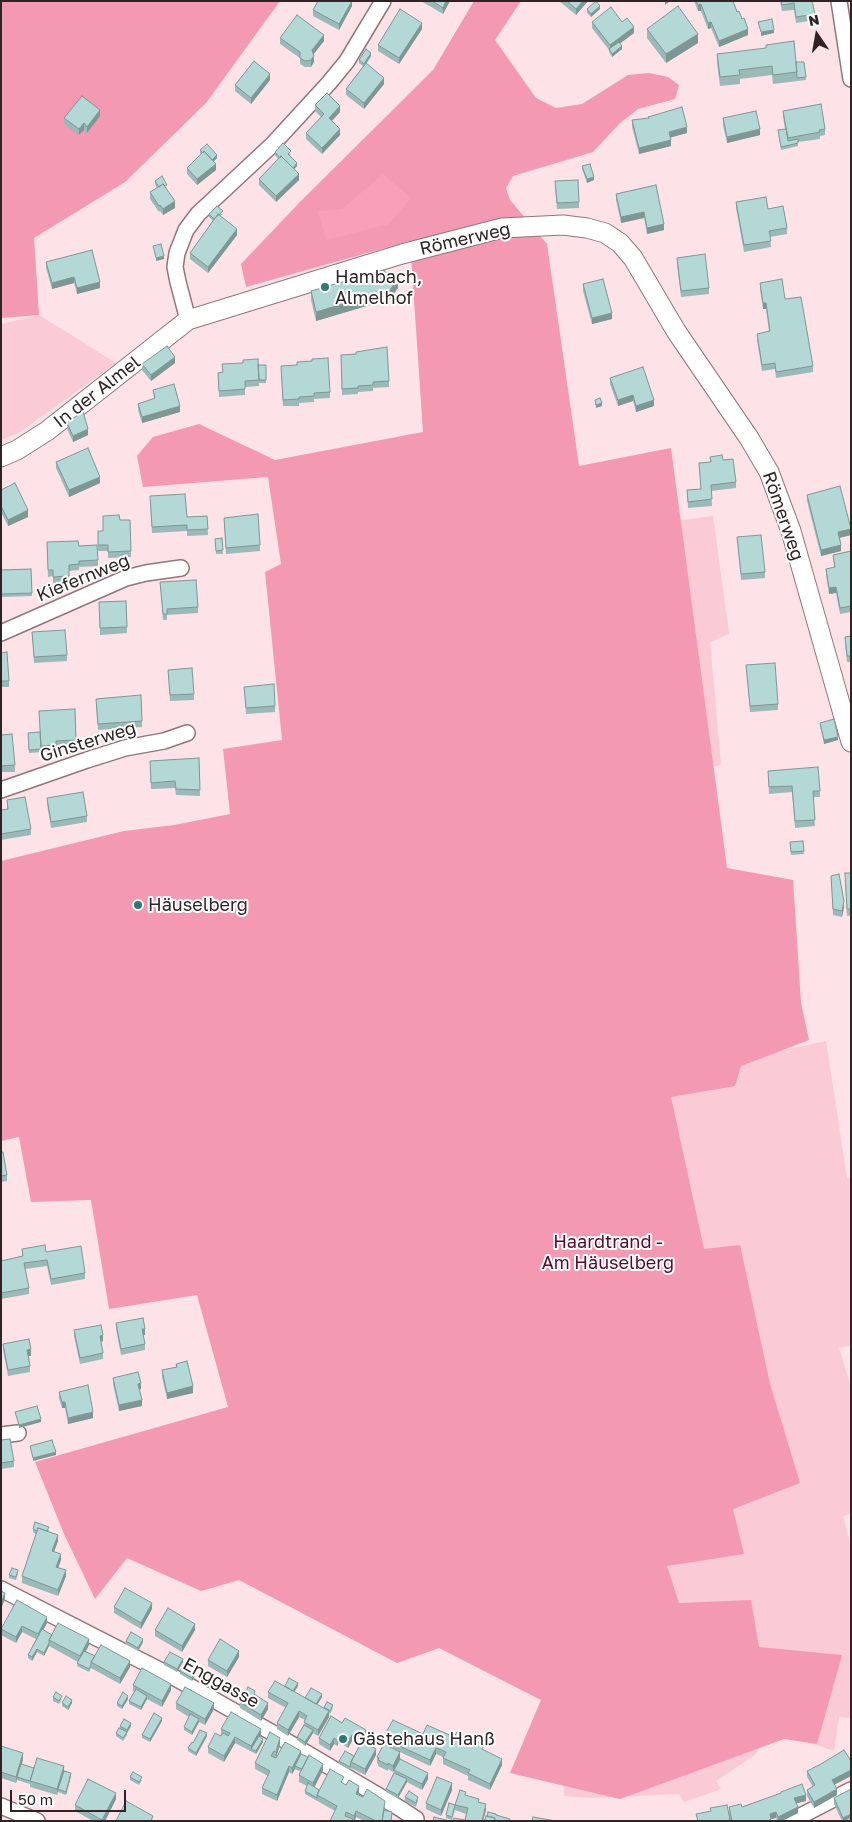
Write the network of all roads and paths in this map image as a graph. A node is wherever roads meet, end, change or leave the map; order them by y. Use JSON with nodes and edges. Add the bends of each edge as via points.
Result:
{"nodes":[{"id":1,"x":383,"y":1,"type":"edge"},
{"id":2,"x":840,"y":1,"type":"edge"},
{"id":3,"x":851,"y":79,"type":"edge"},
{"id":4,"x":188,"y":320,"type":"junction"},
{"id":5,"x":1,"y":456,"type":"edge"},
{"id":6,"x":181,"y":568,"type":"dead end"},
{"id":7,"x":1,"y":633,"type":"edge"},
{"id":8,"x":187,"y":733,"type":"dead end"},
{"id":9,"x":851,"y":742,"type":"edge"},
{"id":10,"x":1,"y":790,"type":"edge"},
{"id":11,"x":18,"y":1433,"type":"dead end"},
{"id":12,"x":1,"y":1435,"type":"edge"},
{"id":13,"x":1,"y":1589,"type":"edge"},
{"id":14,"x":851,"y":1790,"type":"edge"},
{"id":15,"x":1,"y":1806,"type":"edge"},
{"id":16,"x":38,"y":1821,"type":"edge"},
{"id":17,"x":416,"y":1821,"type":"edge"},
{"id":18,"x":791,"y":1821,"type":"edge"}],
"edges":[{"from":1,"to":4,"type":"street","via":[[347,61],[329,83],[272,145],[198,214],[186,230],[175,266]]},
{"from":2,"to":3,"type":"street"},
{"from":4,"to":5,"type":"street","name":"In der Almel","via":[[47,431]]},
{"from":4,"to":9,"type":"street","name":"Römerweg","via":[[402,254],[502,228],[563,225],[587,228],[620,243],[633,258],[676,331],[750,438],[769,472],[791,531]]},
{"from":6,"to":7,"type":"street","name":"Kiefernweg","via":[[126,578]]},
{"from":8,"to":10,"type":"street","name":"Ginsterweg","via":[[125,748]]},
{"from":11,"to":12,"type":"street"},
{"from":13,"to":17,"type":"street","name":"Enggasse","via":[[271,1732]]},
{"from":14,"to":18,"type":"street"},
{"from":15,"to":16,"type":"street"}]}
